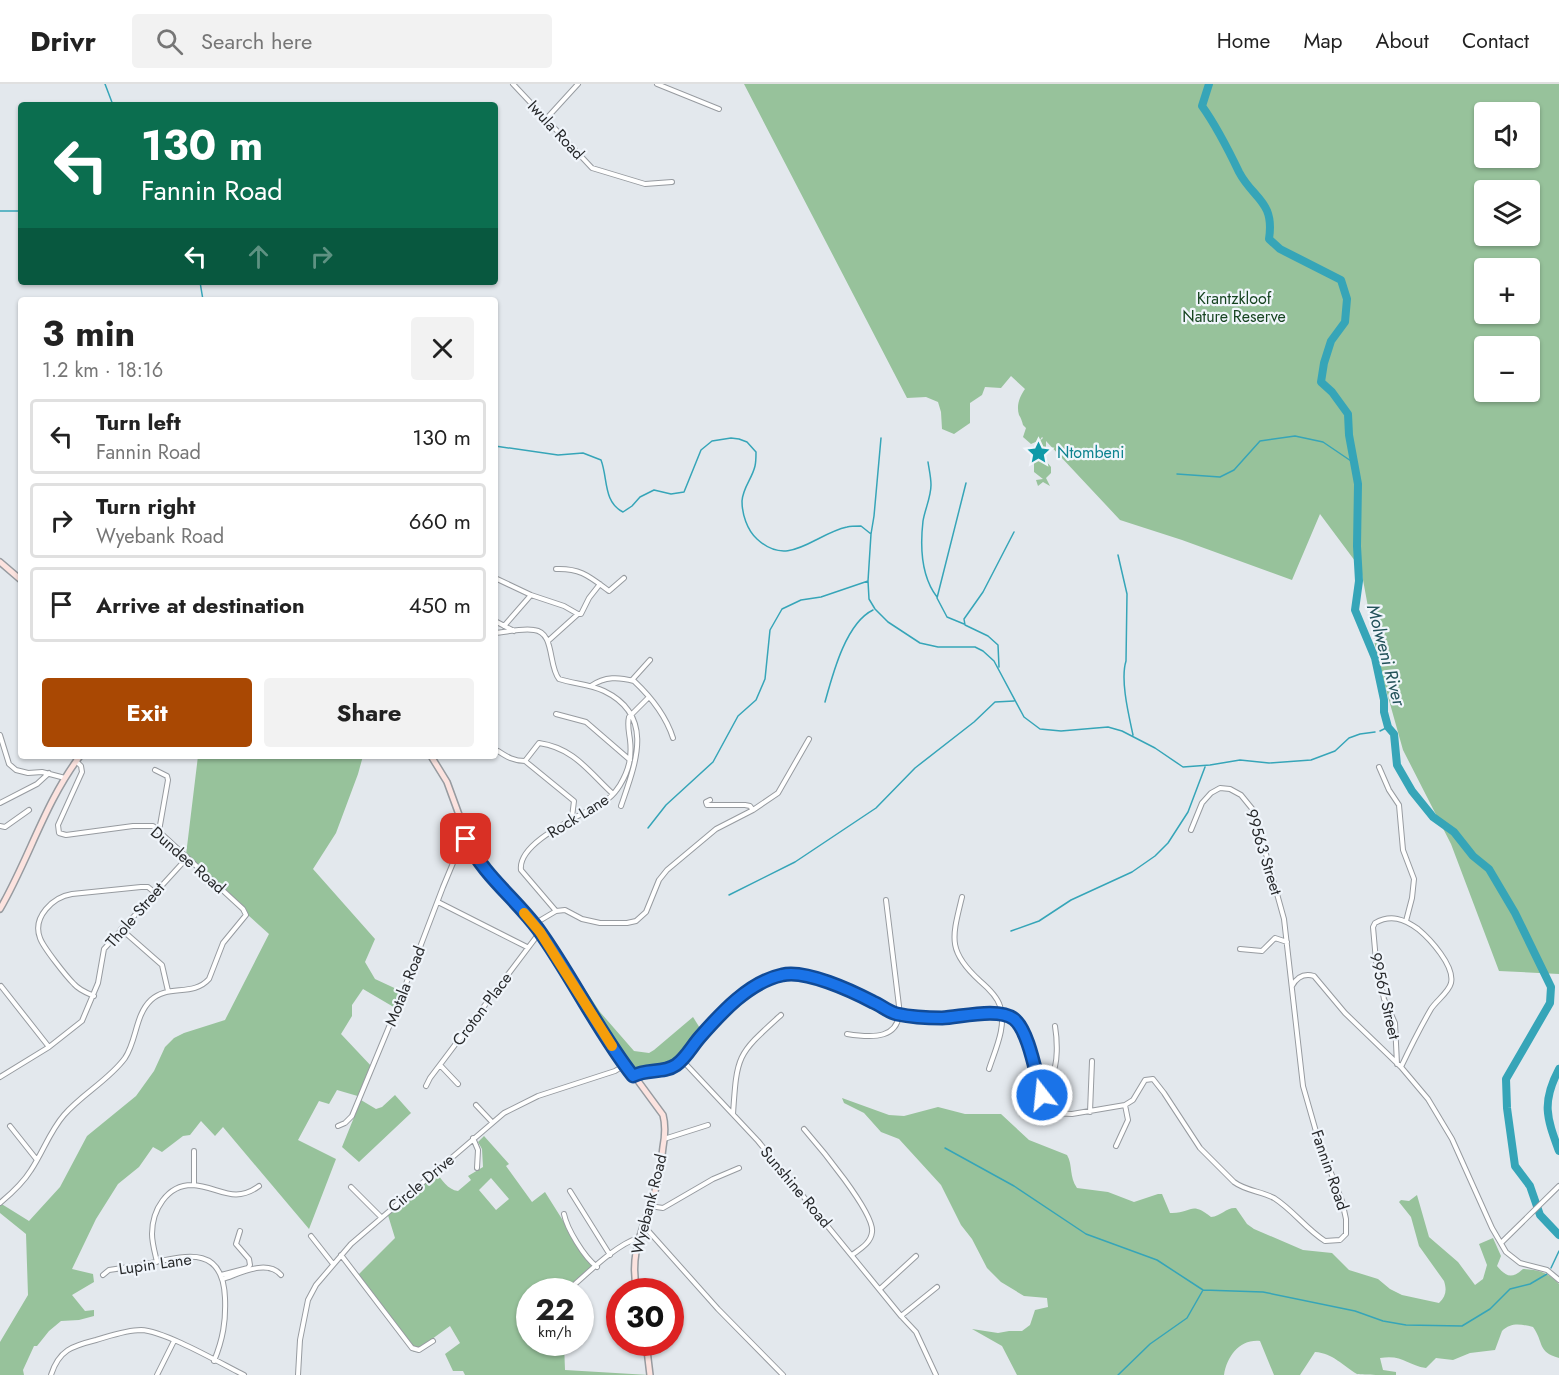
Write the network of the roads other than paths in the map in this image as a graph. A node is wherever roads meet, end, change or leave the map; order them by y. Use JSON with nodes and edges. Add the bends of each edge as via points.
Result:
{"nodes":[{"id":1,"x":513,"y":84,"type":"edge"},
{"id":2,"x":578,"y":84,"type":"edge"},
{"id":3,"x":657,"y":84,"type":"edge"},
{"id":4,"x":719,"y":109,"type":"dead end"},
{"id":5,"x":546,"y":119,"type":"junction"},
{"id":6,"x":672,"y":182,"type":"dead end"},
{"id":7,"x":0,"y":562,"type":"edge"},
{"id":8,"x":556,"y":569,"type":"dead end"},
{"id":9,"x":18,"y":577,"type":"edge"},
{"id":10,"x":498,"y":579,"type":"edge"},
{"id":11,"x":624,"y":579,"type":"dead end"},
{"id":12,"x":600,"y":584,"type":"junction"},
{"id":13,"x":531,"y":595,"type":"junction"},
{"id":14,"x":580,"y":614,"type":"junction"},
{"id":15,"x":498,"y":623,"type":"edge"},
{"id":16,"x":504,"y":626,"type":"junction"},
{"id":17,"x":514,"y":632,"type":"junction"},
{"id":18,"x":498,"y":633,"type":"edge"},
{"id":19,"x":548,"y":640,"type":"junction"},
{"id":20,"x":650,"y":660,"type":"dead end"},
{"id":21,"x":632,"y":680,"type":"junction"},
{"id":22,"x":591,"y":686,"type":"junction"},
{"id":23,"x":649,"y":697,"type":"junction"},
{"id":24,"x":556,"y":714,"type":"dead end"},
{"id":25,"x":630,"y":716,"type":"junction"},
{"id":26,"x":0,"y":735,"type":"edge"},
{"id":27,"x":673,"y":738,"type":"dead end"},
{"id":28,"x":809,"y":739,"type":"dead end"},
{"id":29,"x":498,"y":751,"type":"dead end"},
{"id":30,"x":77,"y":759,"type":"edge"},
{"id":31,"x":78,"y":759,"type":"edge"},
{"id":32,"x":433,"y":759,"type":"edge"},
{"id":33,"x":631,"y":760,"type":"junction"},
{"id":34,"x":525,"y":761,"type":"junction"},
{"id":35,"x":1380,"y":767,"type":"dead end"},
{"id":36,"x":155,"y":770,"type":"dead end"},
{"id":37,"x":49,"y":773,"type":"junction"},
{"id":38,"x":64,"y":778,"type":"junction"},
{"id":39,"x":613,"y":794,"type":"junction"},
{"id":40,"x":710,"y":800,"type":"dead end"},
{"id":41,"x":0,"y":803,"type":"edge"},
{"id":42,"x":621,"y":806,"type":"dead end"},
{"id":43,"x":29,"y":810,"type":"dead end"},
{"id":44,"x":753,"y":810,"type":"junction"},
{"id":45,"x":572,"y":818,"type":"junction"},
{"id":46,"x":0,"y":825,"type":"edge"},
{"id":47,"x":1191,"y":830,"type":"dead end"},
{"id":48,"x":159,"y":831,"type":"junction"},
{"id":49,"x":466,"y":839,"type":"junction"},
{"id":50,"x":187,"y":858,"type":"junction"},
{"id":51,"x":154,"y":892,"type":"junction"},
{"id":52,"x":962,"y":897,"type":"dead end"},
{"id":53,"x":886,"y":900,"type":"dead end"},
{"id":54,"x":438,"y":902,"type":"junction"},
{"id":55,"x":0,"y":909,"type":"edge"},
{"id":56,"x":556,"y":911,"type":"junction"},
{"id":57,"x":1406,"y":921,"type":"junction"},
{"id":58,"x":534,"y":924,"type":"junction"},
{"id":59,"x":121,"y":929,"type":"junction"},
{"id":60,"x":540,"y":932,"type":"junction"},
{"id":61,"x":1288,"y":942,"type":"junction"},
{"id":62,"x":527,"y":947,"type":"junction"},
{"id":63,"x":1240,"y":949,"type":"dead end"},
{"id":64,"x":1,"y":986,"type":"edge"},
{"id":65,"x":1292,"y":987,"type":"junction"},
{"id":66,"x":168,"y":991,"type":"junction"},
{"id":67,"x":94,"y":996,"type":"junction"},
{"id":68,"x":1001,"y":1014,"type":"junction"},
{"id":69,"x":900,"y":1015,"type":"junction"},
{"id":70,"x":782,"y":1016,"type":"dead end"},
{"id":71,"x":1055,"y":1026,"type":"dead end"},
{"id":72,"x":847,"y":1034,"type":"dead end"},
{"id":73,"x":50,"y":1047,"type":"junction"},
{"id":74,"x":682,"y":1060,"type":"junction"},
{"id":75,"x":1092,"y":1061,"type":"dead end"},
{"id":76,"x":440,"y":1065,"type":"junction"},
{"id":77,"x":625,"y":1065,"type":"junction"},
{"id":78,"x":1399,"y":1066,"type":"junction"},
{"id":79,"x":989,"y":1069,"type":"dead end"},
{"id":80,"x":633,"y":1076,"type":"junction"},
{"id":81,"x":0,"y":1077,"type":"edge"},
{"id":82,"x":1038,"y":1083,"type":"junction"},
{"id":83,"x":458,"y":1084,"type":"dead end"},
{"id":84,"x":426,"y":1086,"type":"dead end"},
{"id":85,"x":476,"y":1105,"type":"dead end"},
{"id":86,"x":1125,"y":1105,"type":"junction"},
{"id":87,"x":1090,"y":1112,"type":"junction"},
{"id":88,"x":733,"y":1114,"type":"junction"},
{"id":89,"x":492,"y":1122,"type":"junction"},
{"id":90,"x":708,"y":1125,"type":"dead end"},
{"id":91,"x":10,"y":1126,"type":"dead end"},
{"id":92,"x":338,"y":1126,"type":"dead end"},
{"id":93,"x":804,"y":1129,"type":"dead end"},
{"id":94,"x":473,"y":1138,"type":"junction"},
{"id":95,"x":664,"y":1139,"type":"junction"},
{"id":96,"x":1116,"y":1146,"type":"dead end"},
{"id":97,"x":194,"y":1151,"type":"dead end"},
{"id":98,"x":37,"y":1160,"type":"junction"},
{"id":99,"x":477,"y":1168,"type":"dead end"},
{"id":100,"x":740,"y":1168,"type":"dead end"},
{"id":101,"x":194,"y":1185,"type":"junction"},
{"id":102,"x":259,"y":1186,"type":"dead end"},
{"id":103,"x":1559,"y":1186,"type":"edge"},
{"id":104,"x":351,"y":1187,"type":"dead end"},
{"id":105,"x":570,"y":1191,"type":"dead end"},
{"id":106,"x":0,"y":1203,"type":"edge"},
{"id":107,"x":650,"y":1206,"type":"junction"},
{"id":108,"x":564,"y":1214,"type":"dead end"},
{"id":109,"x":381,"y":1217,"type":"junction"},
{"id":110,"x":643,"y":1225,"type":"junction"},
{"id":111,"x":240,"y":1231,"type":"dead end"},
{"id":112,"x":311,"y":1236,"type":"dead end"},
{"id":113,"x":638,"y":1238,"type":"junction"},
{"id":114,"x":1501,"y":1243,"type":"junction"},
{"id":115,"x":341,"y":1255,"type":"junction"},
{"id":116,"x":610,"y":1255,"type":"junction"},
{"id":117,"x":852,"y":1255,"type":"junction"},
{"id":118,"x":916,"y":1256,"type":"dead end"},
{"id":119,"x":157,"y":1262,"type":"junction"},
{"id":120,"x":333,"y":1264,"type":"junction"},
{"id":121,"x":597,"y":1267,"type":"junction"},
{"id":122,"x":103,"y":1275,"type":"dead end"},
{"id":123,"x":281,"y":1275,"type":"dead end"},
{"id":124,"x":222,"y":1277,"type":"junction"},
{"id":125,"x":583,"y":1278,"type":"edge"},
{"id":126,"x":636,"y":1278,"type":"edge"},
{"id":127,"x":1559,"y":1280,"type":"edge"},
{"id":128,"x":937,"y":1287,"type":"dead end"},
{"id":129,"x":880,"y":1289,"type":"junction"},
{"id":130,"x":903,"y":1315,"type":"junction"},
{"id":131,"x":174,"y":1341,"type":"junction"},
{"id":132,"x":433,"y":1341,"type":"dead end"},
{"id":133,"x":648,"y":1356,"type":"edge"},
{"id":134,"x":214,"y":1360,"type":"junction"},
{"id":135,"x":51,"y":1375,"type":"edge"},
{"id":136,"x":158,"y":1375,"type":"edge"},
{"id":137,"x":244,"y":1375,"type":"edge"},
{"id":138,"x":298,"y":1375,"type":"edge"},
{"id":139,"x":650,"y":1375,"type":"edge"},
{"id":140,"x":783,"y":1375,"type":"edge"},
{"id":141,"x":936,"y":1375,"type":"edge"}],
"edges":[{"from":1,"to":5,"type":"street","name":"Iwula Road"},
{"from":2,"to":5,"type":"street"},
{"from":3,"to":4,"type":"street"},
{"from":5,"to":6,"type":"street","name":"Iwula Road","via":[[592,168],[645,184]]},
{"from":7,"to":9,"type":"street"},
{"from":8,"to":12,"type":"street","via":[[573,569]]},
{"from":10,"to":13,"type":"street"},
{"from":11,"to":12,"type":"street","via":[[609,591]]},
{"from":12,"to":14,"type":"street"},
{"from":13,"to":14,"type":"street"},
{"from":13,"to":16,"type":"street"},
{"from":14,"to":19,"type":"street"},
{"from":15,"to":16,"type":"street"},
{"from":16,"to":17,"type":"street"},
{"from":17,"to":18,"type":"street"},
{"from":17,"to":19,"type":"street","via":[[534,630]]},
{"from":19,"to":22,"type":"street","via":[[559,679]]},
{"from":20,"to":21,"type":"street"},
{"from":21,"to":22,"type":"street","via":[[608,678]]},
{"from":21,"to":23,"type":"street"},
{"from":22,"to":25,"type":"street","via":[[618,700]]},
{"from":23,"to":25,"type":"street"},
{"from":23,"to":27,"type":"street"},
{"from":24,"to":33,"type":"street","via":[[586,722]]},
{"from":25,"to":33,"type":"street"},
{"from":25,"to":42,"type":"street","via":[[638,755]]},
{"from":26,"to":37,"type":"street","via":[[9,764],[16,770]]},
{"from":28,"to":44,"type":"street","via":[[778,793]]},
{"from":29,"to":34,"type":"street","via":[[513,760]]},
{"from":30,"to":38,"type":"street"},
{"from":31,"to":48,"type":"street","name":"Dundee Road","via":[[82,772],[58,825],[59,833],[148,825]]},
{"from":32,"to":49,"type":"street","name":"Wyebank Road","via":[[447,782]]},
{"from":33,"to":39,"type":"street","name":"Rock Lane"},
{"from":34,"to":39,"type":"street","via":[[539,743],[561,749],[573,755]]},
{"from":34,"to":45,"type":"street","via":[[574,801]]},
{"from":35,"to":57,"type":"street","via":[[1399,805],[1403,850],[1414,879]]},
{"from":36,"to":48,"type":"street","via":[[168,780]]},
{"from":37,"to":38,"type":"street"},
{"from":37,"to":41,"type":"street","via":[[37,784]]},
{"from":38,"to":55,"type":"street"},
{"from":39,"to":45,"type":"street","name":"Rock Lane"},
{"from":40,"to":44,"type":"street","via":[[708,805],[745,804]]},
{"from":43,"to":46,"type":"street","via":[[5,827]]},
{"from":44,"to":56,"type":"street","via":[[716,829],[663,874],[646,912],[636,921],[600,923],[565,910]]},
{"from":45,"to":56,"type":"street","name":"Rock Lane","via":[[540,840],[520,864]]},
{"from":47,"to":61,"type":"street","name":"99563 Street","via":[[1202,803],[1220,789],[1236,792],[1251,806]]},
{"from":48,"to":50,"type":"street","name":"Dundee Road"},
{"from":49,"to":54,"type":"street","name":"Motala Road"},
{"from":49,"to":58,"type":"street","name":"Wyebank Road","via":[[485,870]]},
{"from":50,"to":51,"type":"street","name":"Thole Street"},
{"from":50,"to":66,"type":"street","name":"Dundee Road","via":[[246,914],[224,944],[205,983],[196,989]]},
{"from":51,"to":59,"type":"street","name":"Thole Street"},
{"from":51,"to":67,"type":"street","via":[[141,887],[72,894],[47,906],[40,920],[40,941],[74,985]]},
{"from":52,"to":68,"type":"street","via":[[954,936],[959,958],[995,997]]},
{"from":53,"to":69,"type":"street"},
{"from":54,"to":62,"type":"street"},
{"from":54,"to":92,"type":"street","name":"Motala Road","via":[[352,1116]]},
{"from":56,"to":58,"type":"street"},
{"from":57,"to":78,"type":"street","name":"99567 Street","via":[[1439,950],[1451,979]]},
{"from":57,"to":78,"type":"street","name":"99567 Street","via":[[1388,917],[1373,927],[1384,999],[1395,1023]]},
{"from":58,"to":60,"type":"street","name":"Wyebank Road"},
{"from":59,"to":66,"type":"street","via":[[162,965]]},
{"from":59,"to":67,"type":"street","name":"Thole Street","via":[[103,952]]},
{"from":60,"to":62,"type":"street","name":"Croton Place"},
{"from":60,"to":77,"type":"street","name":"Wyebank Road"},
{"from":61,"to":63,"type":"street","via":[[1275,938],[1262,951]]},
{"from":61,"to":65,"type":"street","name":"99563 Street"},
{"from":62,"to":76,"type":"street","name":"Croton Place"},
{"from":64,"to":73,"type":"street"},
{"from":65,"to":78,"type":"street","via":[[1302,976],[1314,976]]},
{"from":65,"to":86,"type":"street","name":"Fannin Road","via":[[1303,1086],[1346,1219],[1346,1234],[1340,1240],[1325,1241],[1277,1200],[1234,1182],[1200,1148],[1152,1079],[1145,1080],[1133,1100]]},
{"from":66,"to":98,"type":"street","via":[[145,1007],[124,1058],[64,1114]]},
{"from":67,"to":73,"type":"street","name":"Thole Street","via":[[82,1021]]},
{"from":68,"to":69,"type":"street","via":[[940,1018]]},
{"from":68,"to":79,"type":"street"},
{"from":68,"to":82,"type":"street","via":[[1013,1018],[1021,1028]]},
{"from":69,"to":72,"type":"street","via":[[894,1027],[878,1036]]},
{"from":69,"to":74,"type":"street","via":[[826,983],[783,974],[746,993],[717,1019]]},
{"from":70,"to":88,"type":"street","via":[[742,1054],[736,1072]]},
{"from":71,"to":82,"type":"street","via":[[1058,1040],[1053,1072]]},
{"from":73,"to":81,"type":"street","name":"Thole Street"},
{"from":74,"to":80,"type":"street","via":[[667,1069],[643,1070]]},
{"from":74,"to":88,"type":"street","name":"Sunshine Road"},
{"from":75,"to":87,"type":"street"},
{"from":76,"to":83,"type":"street"},
{"from":76,"to":84,"type":"street","name":"Croton Place"},
{"from":77,"to":80,"type":"street","name":"Wyebank Road"},
{"from":77,"to":89,"type":"street","name":"Circle Drive","via":[[538,1096]]},
{"from":78,"to":114,"type":"street","via":[[1428,1099],[1452,1139]]},
{"from":80,"to":95,"type":"street","name":"Wyebank Road","via":[[663,1115]]},
{"from":82,"to":87,"type":"street","via":[[1052,1113]]},
{"from":85,"to":89,"type":"street"},
{"from":86,"to":87,"type":"street"},
{"from":86,"to":96,"type":"street","via":[[1128,1120]]},
{"from":88,"to":117,"type":"street","name":"Sunshine Road"},
{"from":89,"to":94,"type":"street","name":"Circle Drive"},
{"from":90,"to":95,"type":"street"},
{"from":91,"to":98,"type":"street"},
{"from":93,"to":117,"type":"street","via":[[872,1222],[870,1240]]},
{"from":94,"to":99,"type":"street","via":[[478,1150]]},
{"from":94,"to":109,"type":"street","name":"Circle Drive"},
{"from":95,"to":107,"type":"street","name":"Wyebank Road"},
{"from":97,"to":101,"type":"street"},
{"from":98,"to":106,"type":"street"},
{"from":100,"to":107,"type":"street","via":[[663,1208]]},
{"from":101,"to":102,"type":"street","via":[[232,1195]]},
{"from":101,"to":119,"type":"street","via":[[176,1188],[160,1205],[152,1233]]},
{"from":103,"to":114,"type":"street"},
{"from":104,"to":109,"type":"street"},
{"from":105,"to":116,"type":"street"},
{"from":107,"to":110,"type":"street","name":"Wyebank Road"},
{"from":108,"to":121,"type":"street","via":[[566,1224]]},
{"from":109,"to":115,"type":"street","name":"Circle Drive"},
{"from":110,"to":113,"type":"street","name":"Wyebank Road"},
{"from":110,"to":140,"type":"street"},
{"from":111,"to":124,"type":"street","via":[[237,1245],[250,1265]]},
{"from":112,"to":120,"type":"street"},
{"from":113,"to":116,"type":"street"},
{"from":113,"to":126,"type":"street","name":"Wyebank Road"},
{"from":114,"to":127,"type":"street","via":[[1520,1263],[1547,1270]]},
{"from":115,"to":120,"type":"street","name":"Circle Drive"},
{"from":115,"to":132,"type":"street","via":[[412,1348],[419,1350]]},
{"from":116,"to":121,"type":"street"},
{"from":117,"to":129,"type":"street","name":"Sunshine Road"},
{"from":118,"to":129,"type":"street"},
{"from":119,"to":122,"type":"street","name":"Lupin Lane","via":[[110,1270]]},
{"from":119,"to":124,"type":"street","name":"Lupin Lane","via":[[198,1257],[211,1262]]},
{"from":120,"to":138,"type":"street","name":"Circle Drive","via":[[316,1285],[307,1305]]},
{"from":121,"to":125,"type":"street"},
{"from":123,"to":124,"type":"street","via":[[267,1267]]},
{"from":124,"to":134,"type":"street","via":[[225,1324]]},
{"from":128,"to":130,"type":"street"},
{"from":129,"to":130,"type":"street","name":"Sunshine Road"},
{"from":130,"to":141,"type":"street","name":"Sunshine Road","via":[[916,1332]]},
{"from":131,"to":134,"type":"street"},
{"from":131,"to":135,"type":"street","via":[[141,1330],[86,1342],[62,1354]]},
{"from":131,"to":136,"type":"street"},
{"from":133,"to":139,"type":"street"},
{"from":134,"to":137,"type":"street"}]}
